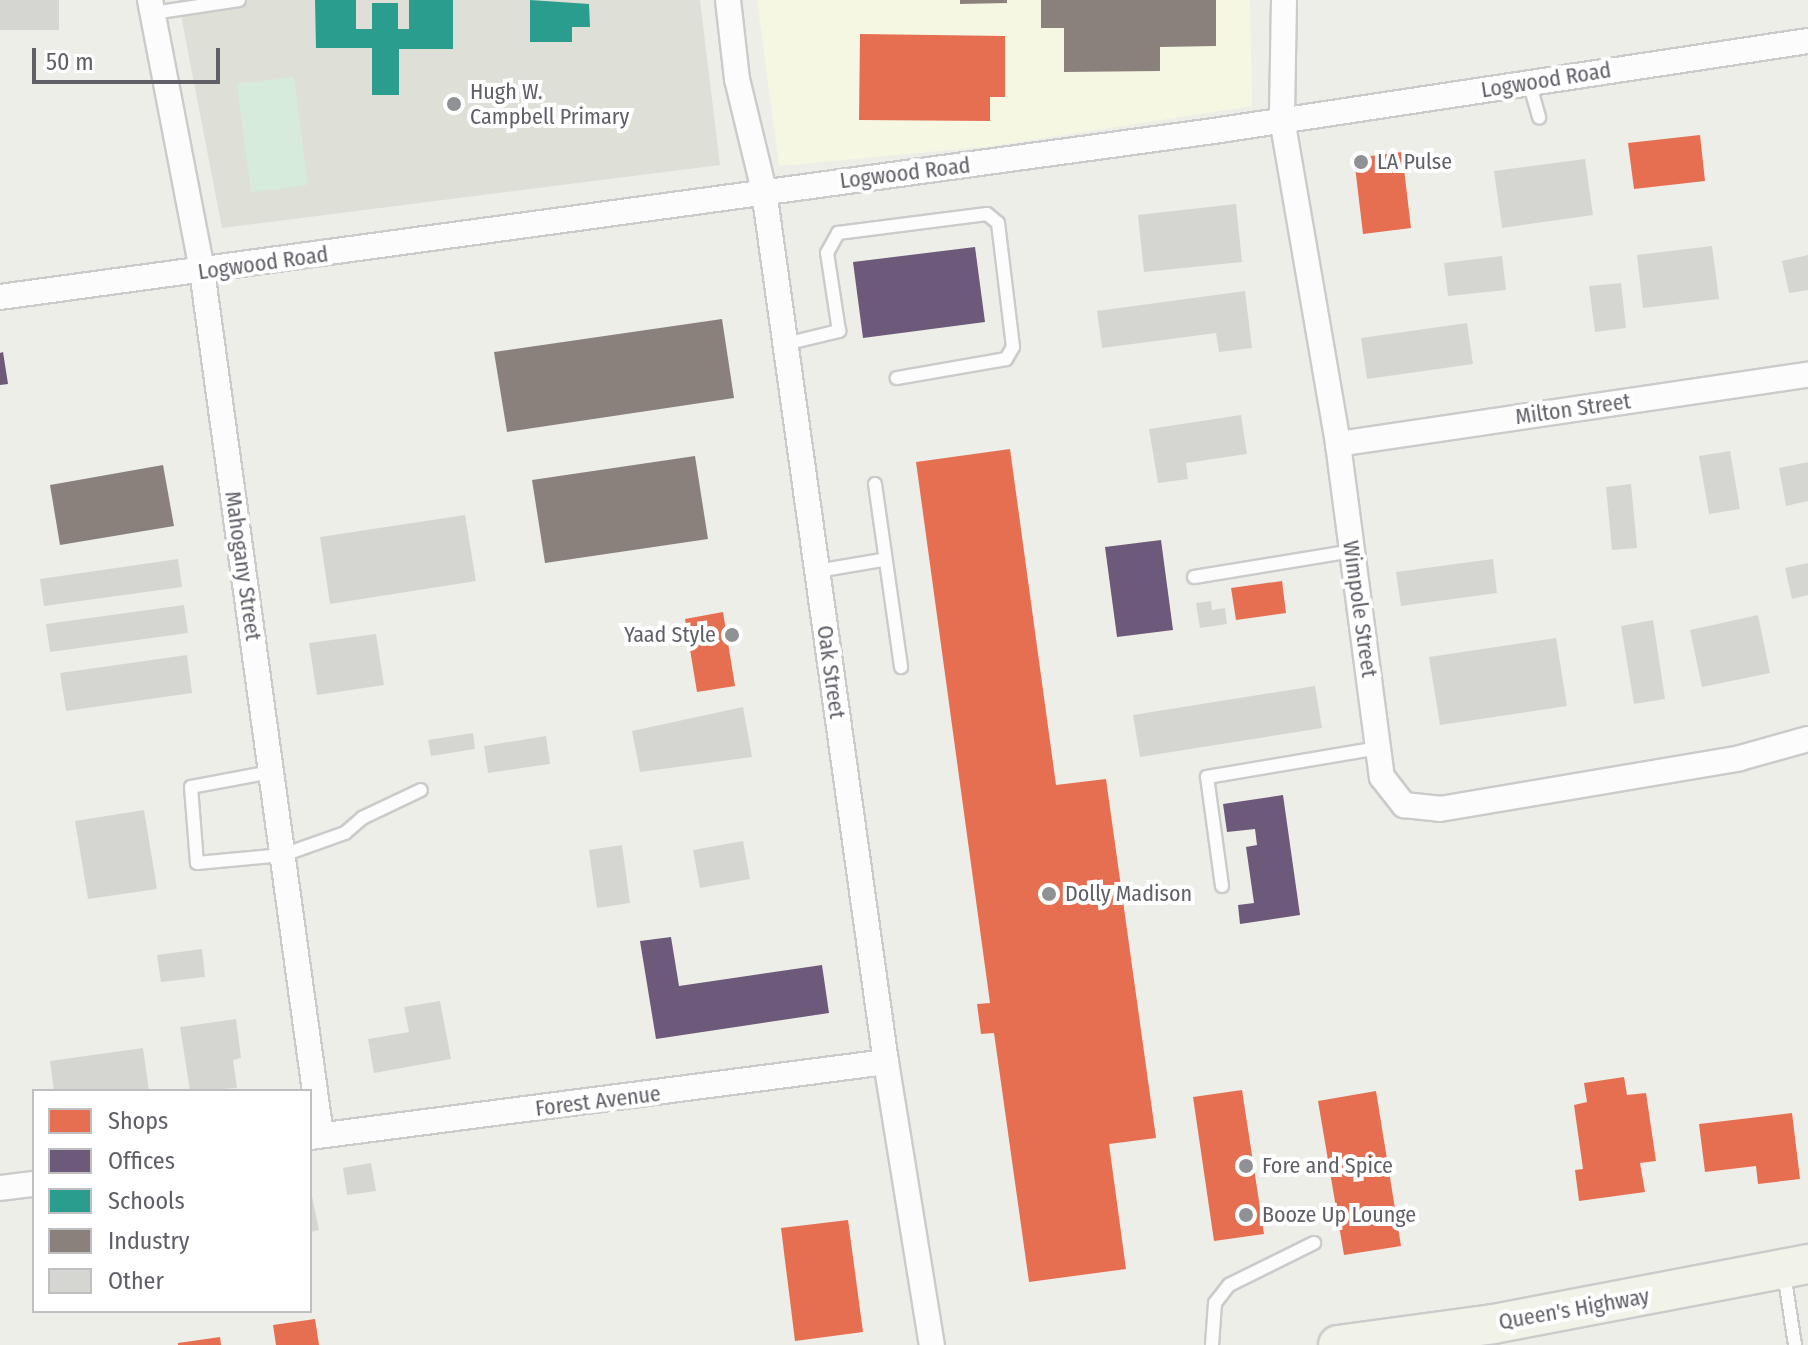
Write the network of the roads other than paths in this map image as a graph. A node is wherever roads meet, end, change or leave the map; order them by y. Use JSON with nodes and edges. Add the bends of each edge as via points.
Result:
{"nodes":[{"id":1,"x":239,"y":0,"type":"edge"},
{"id":2,"x":728,"y":0,"type":"edge"},
{"id":3,"x":1284,"y":0,"type":"edge"},
{"id":4,"x":152,"y":6,"type":"edge"},
{"id":5,"x":1808,"y":41,"type":"edge"},
{"id":6,"x":1529,"y":82,"type":"junction"},
{"id":7,"x":1539,"y":118,"type":"dead end"},
{"id":8,"x":1282,"y":119,"type":"junction"},
{"id":9,"x":764,"y":191,"type":"junction"},
{"id":10,"x":202,"y":271,"type":"junction"},
{"id":11,"x":0,"y":297,"type":"edge"},
{"id":12,"x":785,"y":344,"type":"junction"},
{"id":13,"x":1808,"y":375,"type":"edge"},
{"id":14,"x":897,"y":378,"type":"dead end"},
{"id":15,"x":1338,"y":444,"type":"junction"},
{"id":16,"x":875,"y":484,"type":"dead end"},
{"id":17,"x":1352,"y":551,"type":"junction"},
{"id":18,"x":882,"y":560,"type":"junction"},
{"id":19,"x":817,"y":571,"type":"junction"},
{"id":20,"x":1194,"y":577,"type":"dead end"},
{"id":21,"x":901,"y":667,"type":"dead end"},
{"id":22,"x":1808,"y":739,"type":"edge"},
{"id":23,"x":1379,"y":748,"type":"junction"},
{"id":24,"x":271,"y":772,"type":"junction"},
{"id":25,"x":421,"y":790,"type":"dead end"},
{"id":26,"x":283,"y":855,"type":"junction"},
{"id":27,"x":1222,"y":886,"type":"dead end"},
{"id":28,"x":886,"y":1062,"type":"junction"},
{"id":29,"x":310,"y":1089,"type":"edge"},
{"id":30,"x":312,"y":1102,"type":"edge"},
{"id":31,"x":316,"y":1136,"type":"edge"},
{"id":32,"x":32,"y":1184,"type":"edge"},
{"id":33,"x":0,"y":1188,"type":"edge"},
{"id":34,"x":1314,"y":1243,"type":"dead end"},
{"id":35,"x":1796,"y":1267,"type":"edge"},
{"id":36,"x":932,"y":1345,"type":"edge"},
{"id":37,"x":1212,"y":1345,"type":"edge"},
{"id":38,"x":1338,"y":1345,"type":"edge"},
{"id":39,"x":1795,"y":1345,"type":"edge"}],
"edges":[{"from":1,"to":4,"type":"lane"},
{"from":2,"to":9,"type":"street","name":"Oak Street","via":[[737,79]]},
{"from":3,"to":8,"type":"street","name":"Wimpole Street"},
{"from":4,"to":10,"type":"street","name":"Mahogany Street"},
{"from":5,"to":6,"type":"street","name":"Logwood Road"},
{"from":6,"to":7,"type":"lane"},
{"from":6,"to":8,"type":"street","name":"Logwood Road"},
{"from":8,"to":9,"type":"street","name":"Logwood Road"},
{"from":8,"to":15,"type":"street","name":"Wimpole Street"},
{"from":9,"to":10,"type":"street","name":"Logwood Road"},
{"from":9,"to":12,"type":"street","name":"Oak Street"},
{"from":10,"to":11,"type":"street","name":"Logwood Road"},
{"from":10,"to":24,"type":"street","name":"Mahogany Street"},
{"from":12,"to":14,"type":"lane","via":[[839,331],[827,253],[838,233],[987,214],[998,223],[1013,347],[1006,359]]},
{"from":12,"to":19,"type":"street","name":"Oak Street"},
{"from":13,"to":15,"type":"street","name":"Milton Street"},
{"from":15,"to":17,"type":"street","name":"Wimpole Street"},
{"from":16,"to":18,"type":"lane"},
{"from":17,"to":20,"type":"lane"},
{"from":17,"to":23,"type":"street","name":"Wimpole Street"},
{"from":18,"to":19,"type":"lane"},
{"from":18,"to":21,"type":"lane"},
{"from":19,"to":28,"type":"street","name":"Oak Street"},
{"from":22,"to":23,"type":"street","name":"Wimpole Street","via":[[1740,758],[1440,809],[1404,805],[1382,777]]},
{"from":23,"to":27,"type":"lane","via":[[1207,777]]},
{"from":24,"to":26,"type":"street","name":"Mahogany Street"},
{"from":24,"to":26,"type":"lane","via":[[191,787],[197,863]]},
{"from":25,"to":26,"type":"lane","via":[[362,818],[345,833]]},
{"from":26,"to":29,"type":"street","name":"Mahogany Street"},
{"from":28,"to":31,"type":"street","name":"Forest Avenue"},
{"from":28,"to":36,"type":"street","name":"Oak Street"},
{"from":30,"to":31,"type":"street","name":"Mahogany Street"},
{"from":32,"to":33,"type":"street"},
{"from":34,"to":37,"type":"lane","via":[[1229,1285],[1215,1303]]},
{"from":35,"to":38,"type":"main road","name":"Queen's Highway","via":[[1493,1324]]},
{"from":35,"to":39,"type":"lane"}]}
